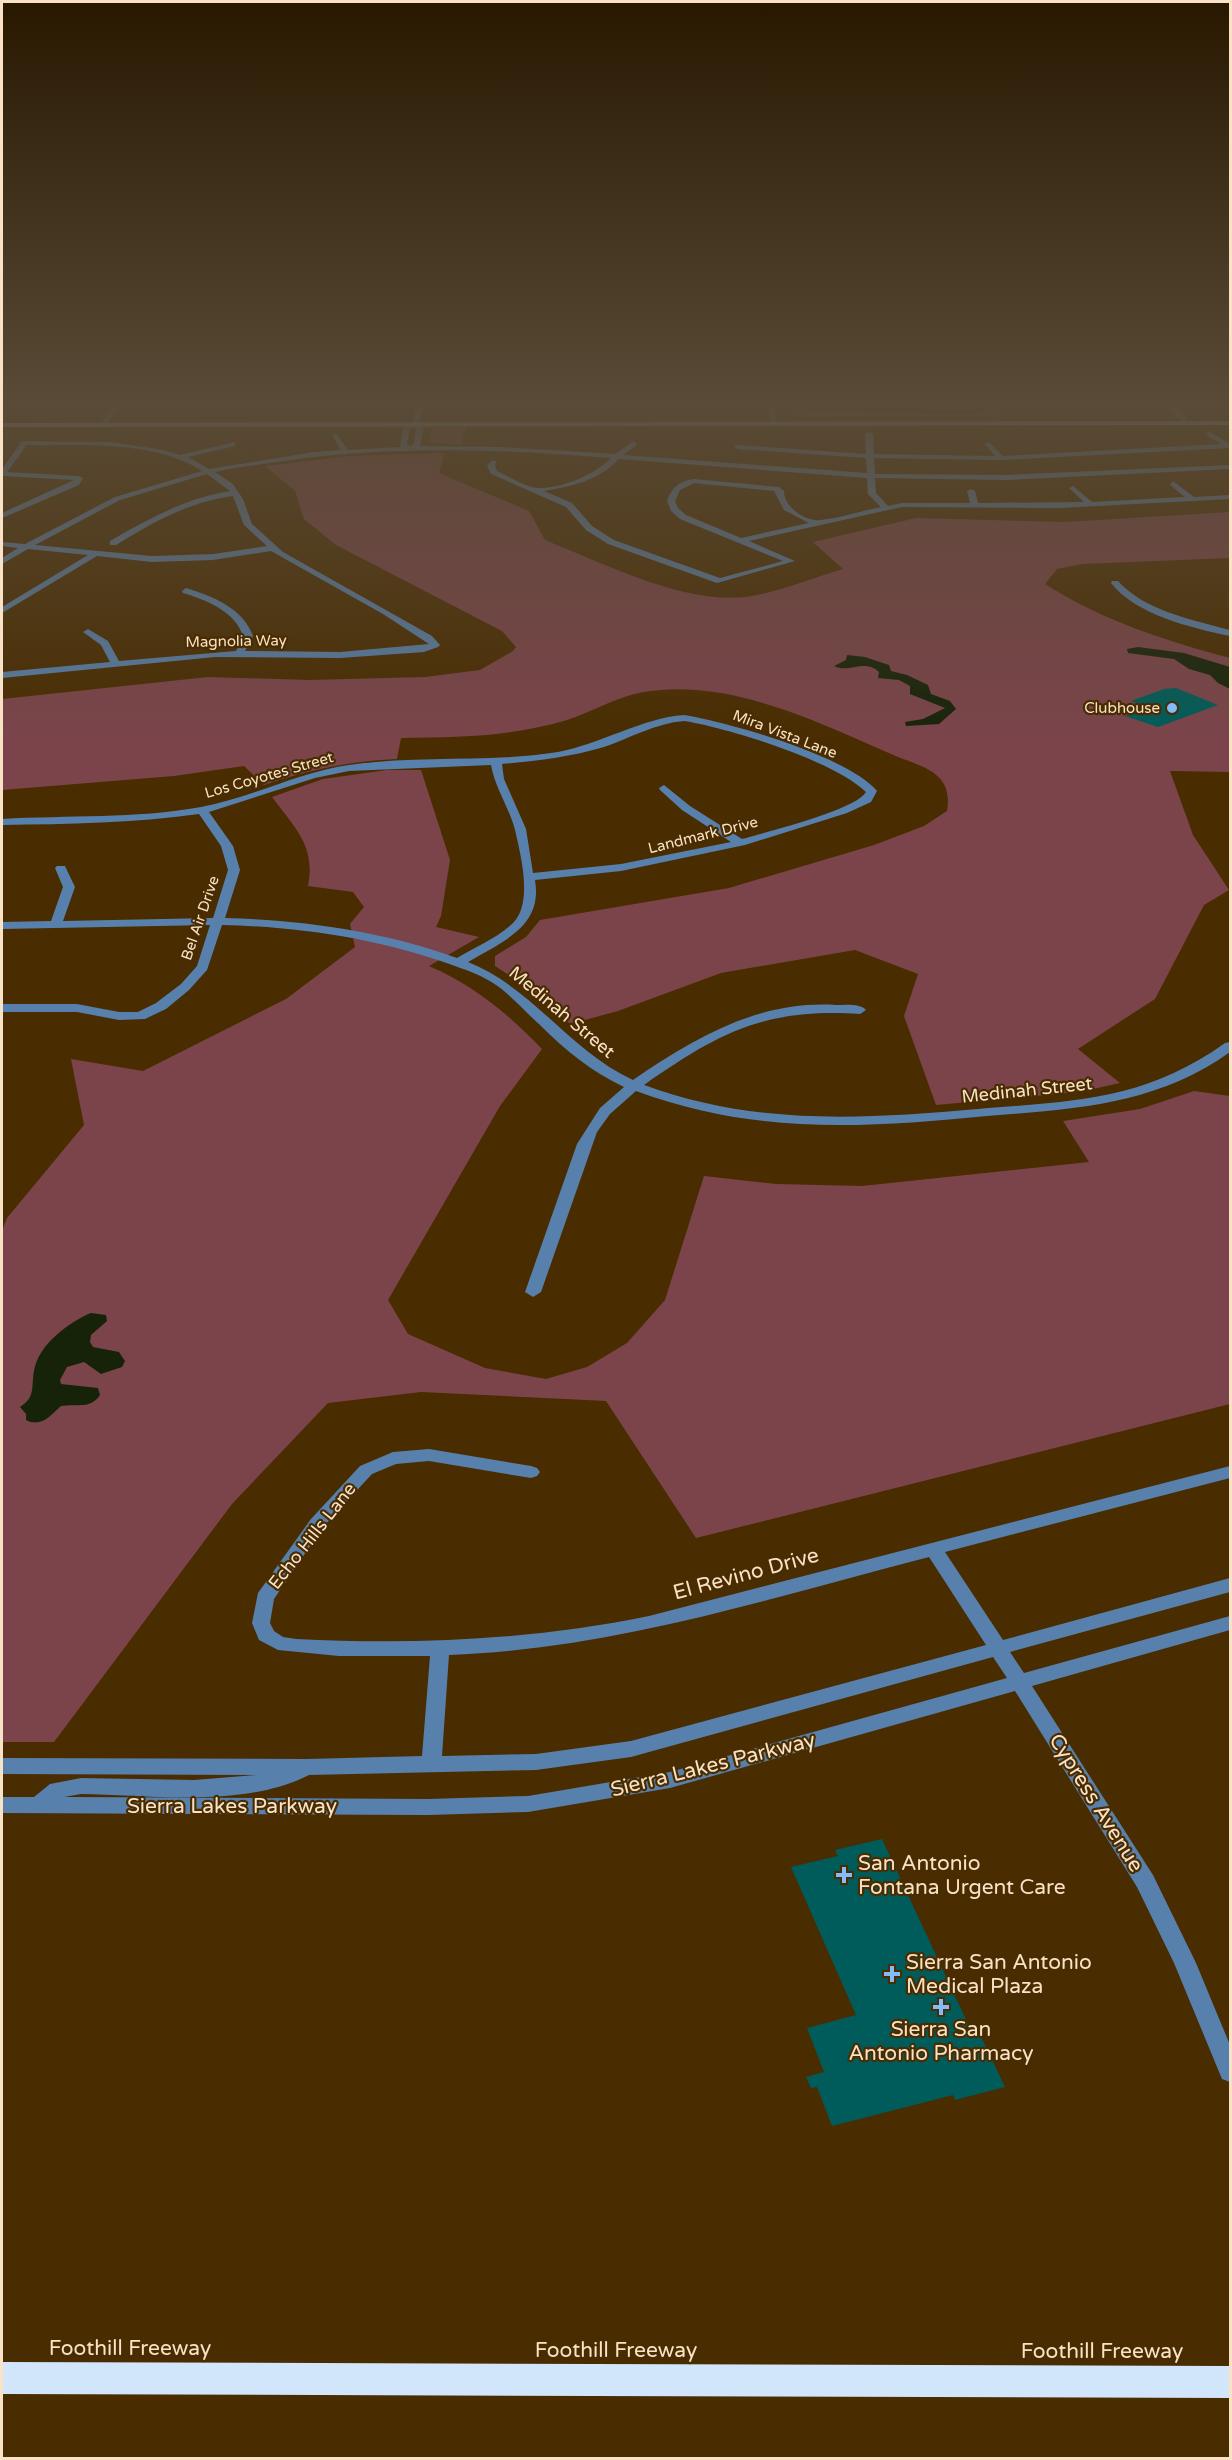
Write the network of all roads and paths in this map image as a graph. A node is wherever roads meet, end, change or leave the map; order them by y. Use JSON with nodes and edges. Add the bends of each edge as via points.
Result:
{"nodes":[{"id":1,"x":85,"y":516,"type":"edge"},
{"id":2,"x":161,"y":516,"type":"edge"},
{"id":3,"x":244,"y":516,"type":"edge"},
{"id":4,"x":578,"y":516,"type":"edge"},
{"id":5,"x":684,"y":516,"type":"edge"},
{"id":6,"x":800,"y":516,"type":"edge"},
{"id":7,"x":847,"y":516,"type":"edge"},
{"id":8,"x":816,"y":523,"type":"junction"},
{"id":9,"x":741,"y":540,"type":"junction"},
{"id":10,"x":113,"y":543,"type":"dead end"},
{"id":11,"x":2,"y":544,"type":"edge"},
{"id":12,"x":27,"y":547,"type":"junction"},
{"id":13,"x":273,"y":548,"type":"junction"},
{"id":14,"x":94,"y":555,"type":"junction"},
{"id":15,"x":2,"y":561,"type":"edge"},
{"id":16,"x":1115,"y":583,"type":"dead end"},
{"id":17,"x":186,"y":591,"type":"dead end"},
{"id":18,"x":2,"y":610,"type":"edge"},
{"id":19,"x":88,"y":632,"type":"dead end"},
{"id":20,"x":1230,"y":633,"type":"edge"},
{"id":21,"x":239,"y":654,"type":"junction"},
{"id":22,"x":116,"y":664,"type":"junction"},
{"id":23,"x":2,"y":675,"type":"edge"},
{"id":24,"x":683,"y":718,"type":"joint"},
{"id":25,"x":496,"y":762,"type":"junction"},
{"id":26,"x":664,"y":788,"type":"dead end"},
{"id":27,"x":872,"y":791,"type":"joint"},
{"id":28,"x":202,"y":810,"type":"junction"},
{"id":29,"x":2,"y":822,"type":"edge"},
{"id":30,"x":741,"y":843,"type":"junction"},
{"id":31,"x":61,"y":868,"type":"dead end"},
{"id":32,"x":528,"y":877,"type":"junction"},
{"id":33,"x":217,"y":923,"type":"junction"},
{"id":34,"x":56,"y":925,"type":"junction"},
{"id":35,"x":2,"y":926,"type":"edge"},
{"id":36,"x":457,"y":963,"type":"junction"},
{"id":37,"x":2,"y":1008,"type":"edge"},
{"id":38,"x":860,"y":1010,"type":"dead end"},
{"id":39,"x":1230,"y":1046,"type":"edge"},
{"id":40,"x":633,"y":1086,"type":"junction"},
{"id":41,"x":533,"y":1292,"type":"dead end"},
{"id":42,"x":531,"y":1472,"type":"dead end"},
{"id":43,"x":1230,"y":1472,"type":"edge"},
{"id":44,"x":933,"y":1548,"type":"junction"},
{"id":45,"x":1230,"y":1585,"type":"edge"},
{"id":46,"x":1230,"y":1623,"type":"edge"},
{"id":47,"x":266,"y":1635,"type":"joint"},
{"id":48,"x":440,"y":1648,"type":"junction"},
{"id":49,"x":996,"y":1648,"type":"junction"},
{"id":50,"x":1017,"y":1682,"type":"junction"},
{"id":51,"x":431,"y":1765,"type":"junction"},
{"id":52,"x":2,"y":1766,"type":"edge"},
{"id":53,"x":307,"y":1767,"type":"junction"},
{"id":54,"x":2,"y":1805,"type":"edge"},
{"id":55,"x":38,"y":1805,"type":"junction"},
{"id":56,"x":1230,"y":2072,"type":"edge"},
{"id":57,"x":2,"y":2378,"type":"edge"},
{"id":58,"x":1230,"y":2382,"type":"edge"}],
"edges":[{"from":1,"to":12,"type":"street"},
{"from":2,"to":10,"type":"street"},
{"from":3,"to":13,"type":"street","via":[[248,525]]},
{"from":4,"to":9,"type":"street","via":[[611,542],[720,581],[790,561]]},
{"from":5,"to":9,"type":"street"},
{"from":6,"to":8,"type":"street"},
{"from":7,"to":8,"type":"street"},
{"from":8,"to":9,"type":"street"},
{"from":11,"to":12,"type":"street"},
{"from":12,"to":14,"type":"street"},
{"from":12,"to":15,"type":"street"},
{"from":13,"to":14,"type":"street","via":[[193,558]]},
{"from":13,"to":21,"type":"street","name":"Magnolia Way","via":[[435,645],[361,654]]},
{"from":14,"to":18,"type":"street"},
{"from":16,"to":20,"type":"street","via":[[1124,593],[1184,621]]},
{"from":17,"to":21,"type":"street","via":[[243,623],[248,636]]},
{"from":19,"to":22,"type":"street","via":[[105,643]]},
{"from":21,"to":22,"type":"street","name":"Magnolia Way"},
{"from":22,"to":23,"type":"street","name":"Magnolia Way"},
{"from":24,"to":25,"type":"street","name":"Los Coyotes Street","via":[[662,721],[583,749]]},
{"from":24,"to":27,"type":"street","name":"Mira Vista Lane","via":[[705,721],[792,750],[862,782]]},
{"from":25,"to":28,"type":"street","name":"Los Coyotes Street","via":[[347,768]]},
{"from":25,"to":32,"type":"street","via":[[517,821]]},
{"from":26,"to":30,"type":"street","via":[[677,801]]},
{"from":27,"to":30,"type":"street","name":"Landmark Drive","via":[[867,800],[845,810]]},
{"from":28,"to":29,"type":"street","name":"Los Coyotes Street","via":[[123,818]]},
{"from":28,"to":33,"type":"street","name":"Bel Air Drive","via":[[227,846],[234,870]]},
{"from":30,"to":32,"type":"street","name":"Landmark Drive","via":[[639,865]]},
{"from":31,"to":34,"type":"street","via":[[69,887]]},
{"from":32,"to":36,"type":"street","via":[[530,906],[519,924],[501,939]]},
{"from":33,"to":34,"type":"street","name":"Medinah Street"},
{"from":33,"to":36,"type":"street","name":"Medinah Street","via":[[317,929],[386,941]]},
{"from":33,"to":37,"type":"street","name":"Bel Air Drive","via":[[203,967],[161,1006],[140,1016],[77,1008]]},
{"from":34,"to":35,"type":"street","name":"Medinah Street"},
{"from":36,"to":40,"type":"street","name":"Medinah Street","via":[[498,981],[577,1052]]},
{"from":38,"to":40,"type":"street","via":[[812,1008],[750,1019],[709,1036]]},
{"from":39,"to":40,"type":"street","name":"Medinah Street","via":[[1207,1064],[1177,1079],[1115,1098],[883,1122],[811,1123],[760,1118],[688,1104]]},
{"from":40,"to":41,"type":"street","via":[[604,1111],[588,1136]]},
{"from":42,"to":47,"type":"street","name":"Echo Hills Lane","via":[[429,1455],[393,1458],[366,1470],[282,1570],[263,1604],[261,1623]]},
{"from":43,"to":44,"type":"street","name":"El Revino Drive"},
{"from":44,"to":48,"type":"street","name":"El Revino Drive","via":[[629,1628]]},
{"from":44,"to":49,"type":"street","name":"Cypress Avenue"},
{"from":45,"to":49,"type":"street","name":"Sierra Lakes Parkway"},
{"from":46,"to":50,"type":"street","name":"Sierra Lakes Parkway"},
{"from":47,"to":48,"type":"street","name":"El Revino Drive","via":[[296,1647]]},
{"from":48,"to":51,"type":"street"},
{"from":49,"to":50,"type":"street","name":"Cypress Avenue"},
{"from":49,"to":51,"type":"street","name":"Sierra Lakes Parkway","via":[[632,1749],[536,1762]]},
{"from":50,"to":55,"type":"street","name":"Sierra Lakes Parkway","via":[[670,1780],[528,1804]]},
{"from":50,"to":56,"type":"street","name":"Cypress Avenue","via":[[1145,1881],[1199,1994]]},
{"from":51,"to":53,"type":"street","name":"Sierra Lakes Parkway"},
{"from":52,"to":53,"type":"street","name":"Sierra Lakes Parkway"},
{"from":53,"to":55,"type":"street","via":[[287,1777],[248,1786],[81,1786],[57,1790]]},
{"from":54,"to":55,"type":"street","name":"Sierra Lakes Parkway"},
{"from":57,"to":58,"type":"highway","name":"Foothill Freeway"}]}
